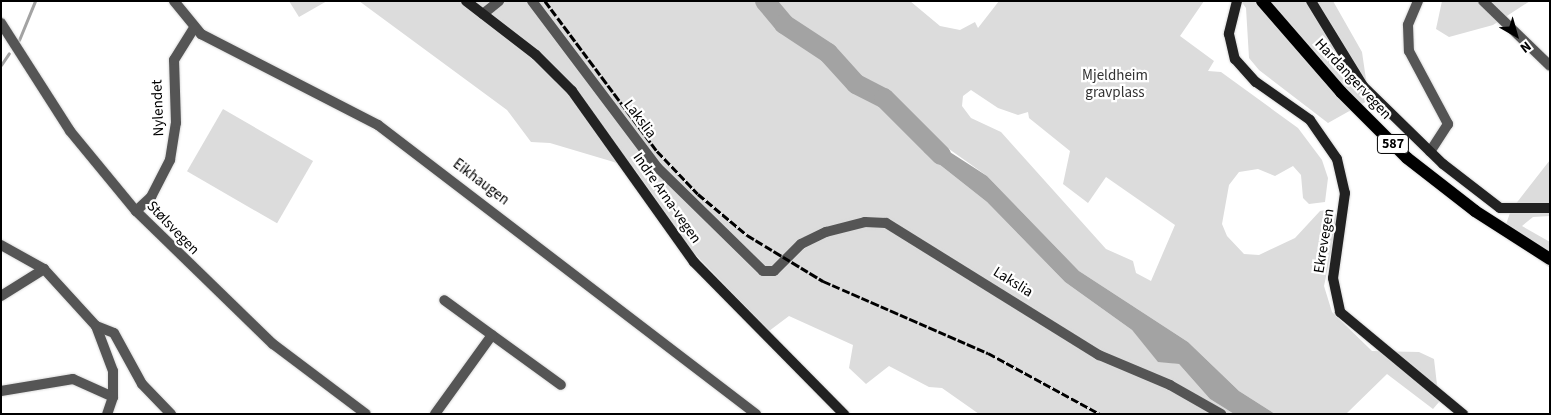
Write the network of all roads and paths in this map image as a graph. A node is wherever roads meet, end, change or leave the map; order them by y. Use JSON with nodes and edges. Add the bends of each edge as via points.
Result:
{"nodes":[{"id":1,"x":174,"y":1,"type":"edge"},
{"id":2,"x":466,"y":1,"type":"edge"},
{"id":3,"x":499,"y":1,"type":"edge"},
{"id":4,"x":532,"y":1,"type":"edge"},
{"id":5,"x":1238,"y":1,"type":"edge"},
{"id":6,"x":1262,"y":1,"type":"edge"},
{"id":7,"x":1312,"y":1,"type":"edge"},
{"id":8,"x":1418,"y":1,"type":"edge"},
{"id":9,"x":1483,"y":1,"type":"edge"},
{"id":10,"x":483,"y":14,"type":"junction"},
{"id":11,"x":1,"y":23,"type":"edge"},
{"id":12,"x":194,"y":28,"type":"junction"},
{"id":13,"x":1550,"y":66,"type":"edge"},
{"id":14,"x":1430,"y":152,"type":"junction"},
{"id":15,"x":1550,"y":208,"type":"edge"},
{"id":16,"x":136,"y":211,"type":"junction"},
{"id":17,"x":1,"y":245,"type":"edge"},
{"id":18,"x":1550,"y":259,"type":"edge"},
{"id":19,"x":44,"y":269,"type":"junction"},
{"id":20,"x":1,"y":296,"type":"edge"},
{"id":21,"x":444,"y":300,"type":"dead end"},
{"id":22,"x":96,"y":326,"type":"junction"},
{"id":23,"x":492,"y":335,"type":"junction"},
{"id":24,"x":561,"y":385,"type":"dead end"},
{"id":25,"x":1,"y":391,"type":"edge"},
{"id":26,"x":113,"y":397,"type":"junction"},
{"id":27,"x":107,"y":414,"type":"edge"},
{"id":28,"x":171,"y":414,"type":"edge"},
{"id":29,"x":366,"y":414,"type":"edge"},
{"id":30,"x":435,"y":414,"type":"edge"},
{"id":31,"x":756,"y":414,"type":"edge"},
{"id":32,"x":844,"y":414,"type":"edge"},
{"id":33,"x":1221,"y":414,"type":"edge"},
{"id":34,"x":1463,"y":414,"type":"edge"}],
"edges":[{"from":1,"to":12,"type":"street","name":"Eikhaugen"},
{"from":2,"to":10,"type":"main road","name":"Indre Arna-vegen"},
{"from":3,"to":10,"type":"street"},
{"from":4,"to":33,"type":"street","name":"Lakslia","via":[[679,192],[755,266],[769,272],[812,238],[850,225],[876,222],[897,227],[1099,355],[1170,385]]},
{"from":5,"to":34,"type":"main road","name":"Ekrevegen","via":[[1230,34],[1235,59],[1256,82],[1310,120],[1338,159],[1345,194],[1333,278],[1340,312]]},
{"from":6,"to":18,"type":"main road","name":"Hardangervegen","number":"587","via":[[1341,92],[1407,158],[1475,212]]},
{"from":7,"to":14,"type":"main road","via":[[1363,86]]},
{"from":8,"to":14,"type":"street","via":[[1408,25],[1409,51],[1448,124]]},
{"from":9,"to":13,"type":"street"},
{"from":10,"to":32,"type":"main road","name":"Indre Arna-vegen","via":[[536,55],[572,91],[694,262]]},
{"from":11,"to":16,"type":"street","name":"Stølsvegen","via":[[70,130]]},
{"from":12,"to":16,"type":"street","name":"Nylendet","via":[[174,60],[176,133],[170,160],[151,197]]},
{"from":12,"to":31,"type":"street","name":"Eikhaugen","via":[[378,125]]},
{"from":14,"to":15,"type":"main road","via":[[1500,208]]},
{"from":16,"to":29,"type":"street","name":"Stølsvegen","via":[[267,339]]},
{"from":17,"to":19,"type":"street"},
{"from":19,"to":20,"type":"street"},
{"from":19,"to":22,"type":"street"},
{"from":21,"to":23,"type":"street"},
{"from":22,"to":26,"type":"street","via":[[113,371]]},
{"from":22,"to":28,"type":"street","via":[[114,333],[142,384]]},
{"from":23,"to":24,"type":"street"},
{"from":23,"to":30,"type":"street"},
{"from":25,"to":26,"type":"street","via":[[73,379]]},
{"from":26,"to":27,"type":"street"}]}
